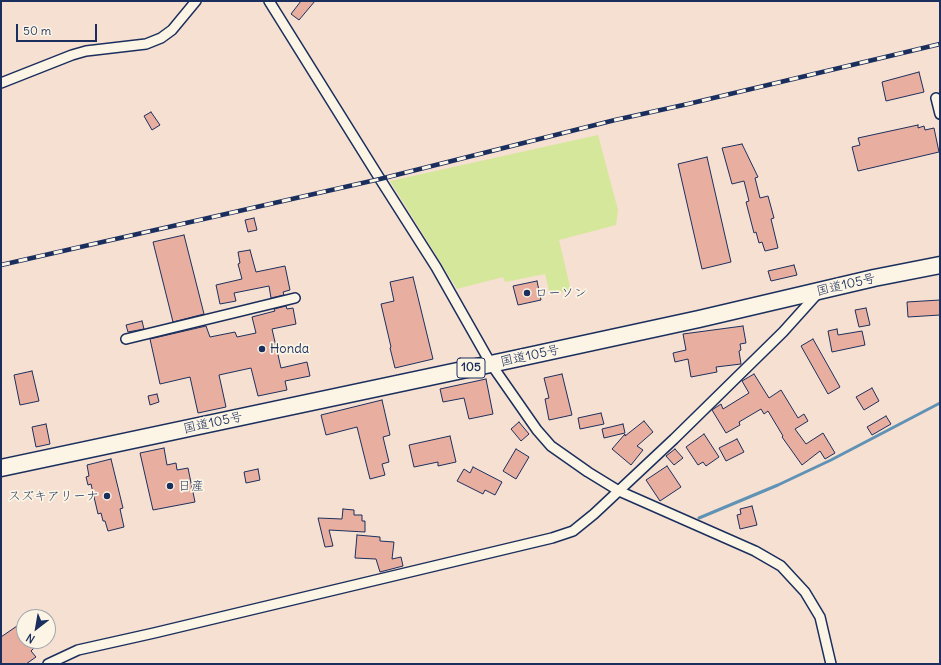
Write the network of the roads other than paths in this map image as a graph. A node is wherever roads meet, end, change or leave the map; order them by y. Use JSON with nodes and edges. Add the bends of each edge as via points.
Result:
{"nodes":[{"id":1,"x":196,"y":1,"type":"edge"},
{"id":2,"x":269,"y":1,"type":"edge"},
{"id":3,"x":1,"y":83,"type":"edge"},
{"id":4,"x":936,"y":98,"type":"dead end"},
{"id":5,"x":940,"y":114,"type":"edge"},
{"id":6,"x":940,"y":265,"type":"edge"},
{"id":7,"x":820,"y":291,"type":"junction"},
{"id":8,"x":294,"y":298,"type":"dead end"},
{"id":9,"x":126,"y":339,"type":"dead end"},
{"id":10,"x":491,"y":364,"type":"junction"},
{"id":11,"x":1,"y":468,"type":"edge"},
{"id":12,"x":619,"y":491,"type":"junction"},
{"id":13,"x":48,"y":664,"type":"edge"},
{"id":14,"x":831,"y":664,"type":"edge"}],
"edges":[{"from":1,"to":3,"type":"street","via":[[172,30],[161,38],[146,44],[86,51]]},
{"from":2,"to":10,"type":"street","via":[[436,267]]},
{"from":4,"to":5,"type":"street"},
{"from":6,"to":7,"type":"highway","name":"国道105号","number":"105"},
{"from":7,"to":10,"type":"highway","name":"国道105号","number":"105"},
{"from":7,"to":12,"type":"street","via":[[783,332]]},
{"from":8,"to":9,"type":"street"},
{"from":10,"to":11,"type":"highway","name":"国道105号","number":"105"},
{"from":10,"to":12,"type":"street","via":[[551,446]]},
{"from":12,"to":13,"type":"street","via":[[572,531],[552,538],[78,650]]},
{"from":12,"to":14,"type":"street","via":[[749,548],[781,566],[805,592],[820,617]]}]}
